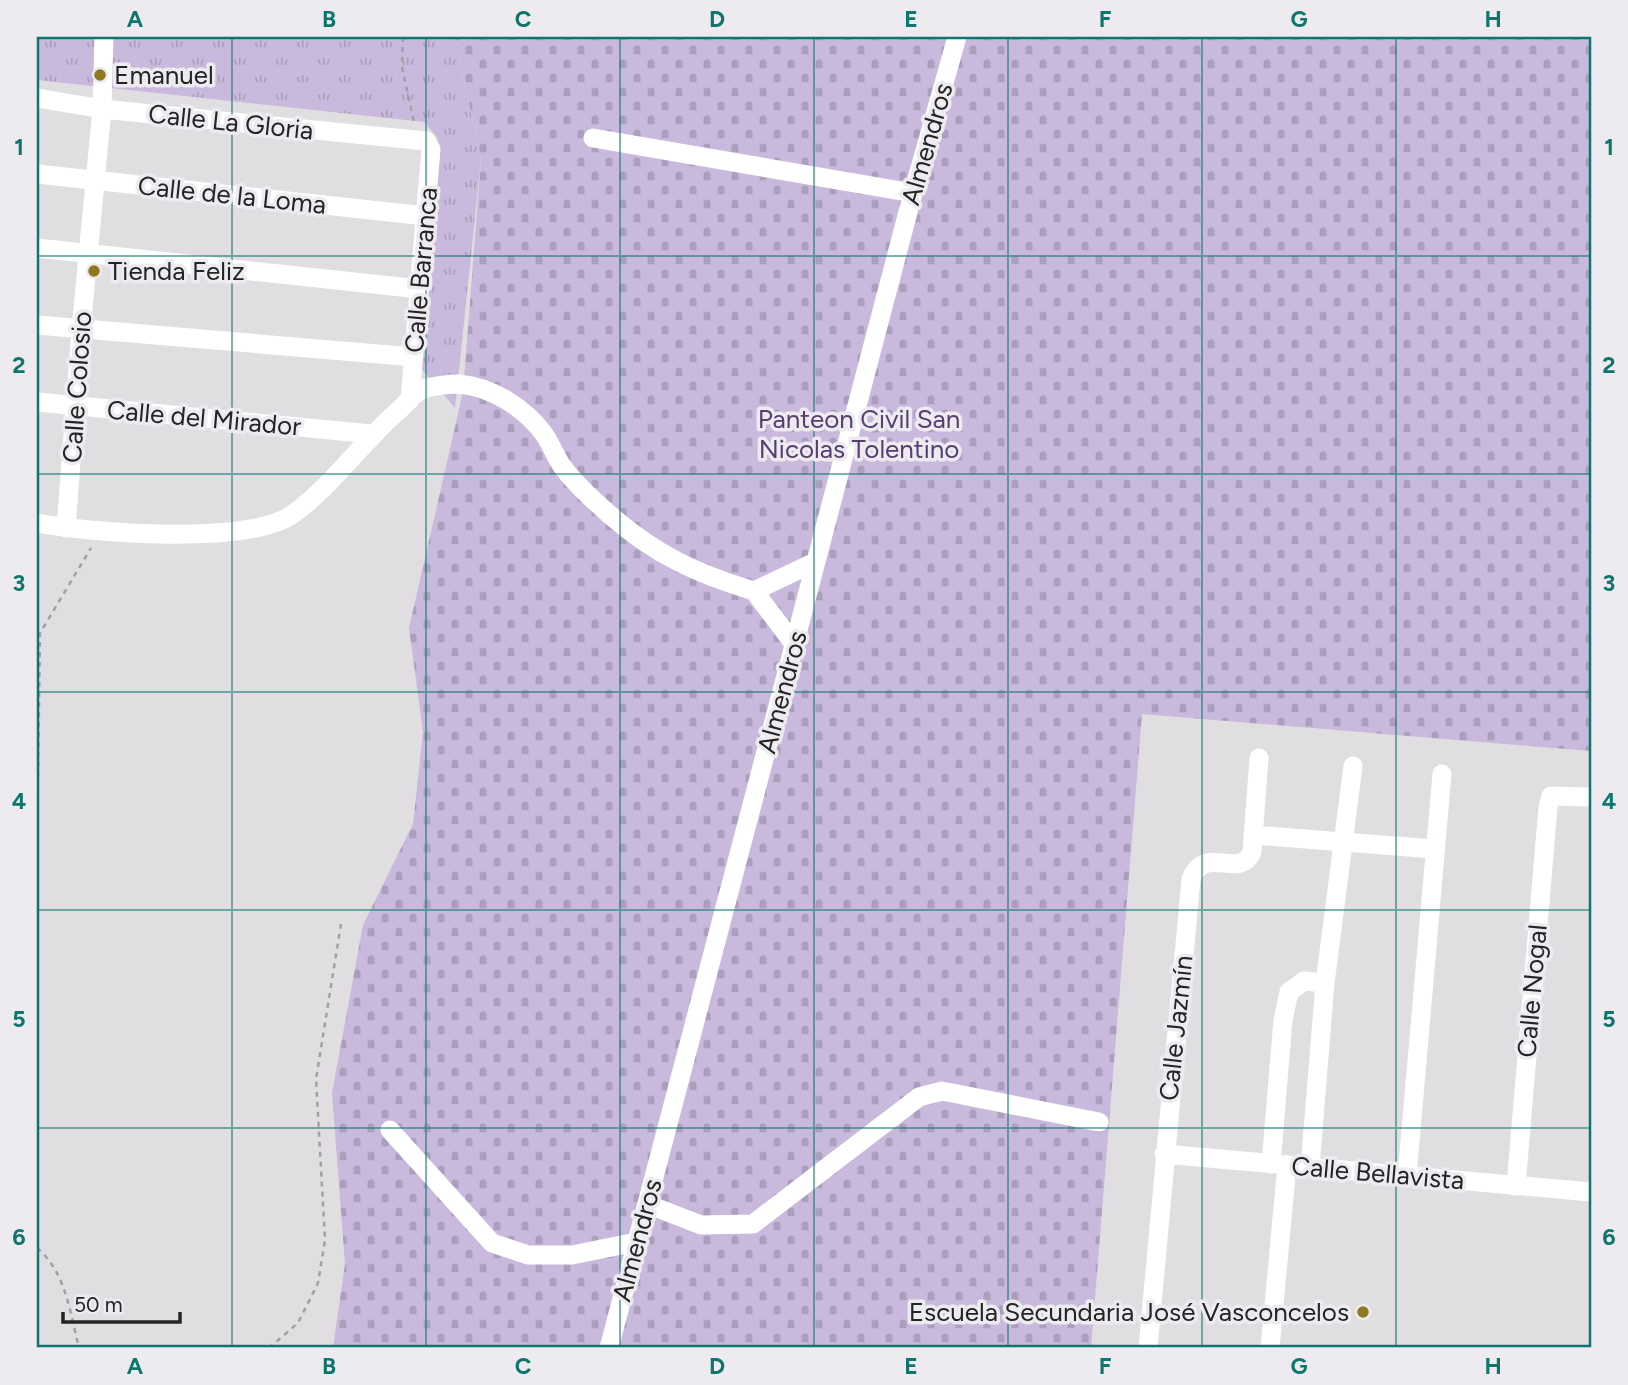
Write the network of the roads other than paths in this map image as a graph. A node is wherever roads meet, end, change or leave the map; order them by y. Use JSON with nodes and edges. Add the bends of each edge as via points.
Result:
{"nodes":[{"id":1,"x":104,"y":37,"type":"edge"},
{"id":2,"x":957,"y":37,"type":"edge"},
{"id":3,"x":37,"y":98,"type":"edge"},
{"id":4,"x":102,"y":109,"type":"junction"},
{"id":5,"x":593,"y":138,"type":"dead end"},
{"id":6,"x":425,"y":141,"type":"joint"},
{"id":7,"x":37,"y":174,"type":"edge"},
{"id":8,"x":94,"y":180,"type":"junction"},
{"id":9,"x":913,"y":193,"type":"junction"},
{"id":10,"x":426,"y":216,"type":"junction"},
{"id":11,"x":37,"y":248,"type":"edge"},
{"id":12,"x":87,"y":253,"type":"junction"},
{"id":13,"x":420,"y":289,"type":"junction"},
{"id":14,"x":37,"y":325,"type":"edge"},
{"id":15,"x":81,"y":330,"type":"junction"},
{"id":16,"x":414,"y":357,"type":"junction"},
{"id":17,"x":410,"y":400,"type":"junction"},
{"id":18,"x":37,"y":402,"type":"edge"},
{"id":19,"x":75,"y":406,"type":"junction"},
{"id":20,"x":372,"y":434,"type":"junction"},
{"id":21,"x":37,"y":523,"type":"edge"},
{"id":22,"x":66,"y":528,"type":"junction"},
{"id":23,"x":815,"y":562,"type":"junction"},
{"id":24,"x":754,"y":592,"type":"junction"},
{"id":25,"x":794,"y":644,"type":"junction"},
{"id":26,"x":1259,"y":758,"type":"dead end"},
{"id":27,"x":1353,"y":766,"type":"dead end"},
{"id":28,"x":1442,"y":774,"type":"dead end"},
{"id":29,"x":1591,"y":797,"type":"edge"},
{"id":30,"x":1253,"y":835,"type":"junction"},
{"id":31,"x":1343,"y":842,"type":"junction"},
{"id":32,"x":1434,"y":849,"type":"junction"},
{"id":33,"x":1325,"y":983,"type":"junction"},
{"id":34,"x":1100,"y":1122,"type":"dead end"},
{"id":35,"x":390,"y":1130,"type":"dead end"},
{"id":36,"x":1164,"y":1154,"type":"junction"},
{"id":37,"x":1279,"y":1164,"type":"junction"},
{"id":38,"x":1310,"y":1167,"type":"junction"},
{"id":39,"x":1407,"y":1176,"type":"junction"},
{"id":40,"x":1516,"y":1186,"type":"junction"},
{"id":41,"x":1591,"y":1192,"type":"edge"},
{"id":42,"x":647,"y":1204,"type":"junction"},
{"id":43,"x":636,"y":1242,"type":"junction"},
{"id":44,"x":608,"y":1348,"type":"edge"},
{"id":45,"x":1148,"y":1348,"type":"edge"},
{"id":46,"x":1270,"y":1348,"type":"edge"}],
"edges":[{"from":1,"to":4,"type":"street","name":"Calle Colosio"},
{"from":2,"to":9,"type":"street","name":"Almendros"},
{"from":3,"to":4,"type":"street","name":"Calle La Gloria"},
{"from":4,"to":6,"type":"street","name":"Calle La Gloria"},
{"from":4,"to":8,"type":"street","name":"Calle Colosio"},
{"from":5,"to":9,"type":"street"},
{"from":6,"to":10,"type":"street","name":"Calle Barranca","via":[[431,149]]},
{"from":7,"to":8,"type":"street","name":"Calle de la Loma"},
{"from":8,"to":10,"type":"street","name":"Calle de la Loma"},
{"from":8,"to":12,"type":"street","name":"Calle Colosio"},
{"from":9,"to":23,"type":"street","name":"Almendros"},
{"from":10,"to":13,"type":"street","name":"Calle Barranca"},
{"from":11,"to":12,"type":"street"},
{"from":12,"to":13,"type":"street"},
{"from":12,"to":15,"type":"street","name":"Calle Colosio"},
{"from":13,"to":16,"type":"street","name":"Calle Barranca"},
{"from":14,"to":15,"type":"street"},
{"from":15,"to":16,"type":"street"},
{"from":15,"to":19,"type":"street","name":"Calle Colosio"},
{"from":16,"to":17,"type":"street","name":"Calle Barranca"},
{"from":17,"to":20,"type":"street"},
{"from":17,"to":24,"type":"street","via":[[423,389],[459,384],[495,394],[528,415],[562,467],[610,515],[666,558]]},
{"from":18,"to":19,"type":"street","name":"Calle del Mirador"},
{"from":19,"to":20,"type":"street","name":"Calle del Mirador"},
{"from":19,"to":22,"type":"street","name":"Calle Colosio"},
{"from":20,"to":22,"type":"street","via":[[292,515],[262,526],[221,532]]},
{"from":21,"to":22,"type":"street"},
{"from":23,"to":24,"type":"street"},
{"from":23,"to":25,"type":"street","name":"Almendros"},
{"from":24,"to":25,"type":"street"},
{"from":25,"to":42,"type":"street","name":"Almendros"},
{"from":26,"to":30,"type":"street","name":"Calle Jazmín"},
{"from":27,"to":31,"type":"street"},
{"from":28,"to":32,"type":"street"},
{"from":29,"to":40,"type":"street","name":"Calle Nogal","via":[[1551,796]]},
{"from":30,"to":31,"type":"street"},
{"from":30,"to":36,"type":"street","name":"Calle Jazmín","via":[[1248,861],[1205,862],[1195,868],[1191,879]]},
{"from":31,"to":32,"type":"street"},
{"from":31,"to":33,"type":"street"},
{"from":32,"to":39,"type":"street"},
{"from":33,"to":37,"type":"street","via":[[1304,981],[1289,992],[1283,1020]]},
{"from":33,"to":38,"type":"street"},
{"from":34,"to":42,"type":"street","via":[[942,1091],[919,1097],[753,1224],[701,1225]]},
{"from":35,"to":43,"type":"street","via":[[492,1242],[528,1255],[572,1255]]},
{"from":36,"to":37,"type":"street","name":"Calle Bellavista"},
{"from":36,"to":45,"type":"street","name":"Calle Jazmín"},
{"from":37,"to":38,"type":"street","name":"Calle Bellavista"},
{"from":37,"to":46,"type":"street"},
{"from":38,"to":39,"type":"street","name":"Calle Bellavista"},
{"from":39,"to":40,"type":"street","name":"Calle Bellavista"},
{"from":40,"to":41,"type":"street","name":"Calle Bellavista"},
{"from":42,"to":43,"type":"street","name":"Almendros"},
{"from":43,"to":44,"type":"street","name":"Almendros"}]}
